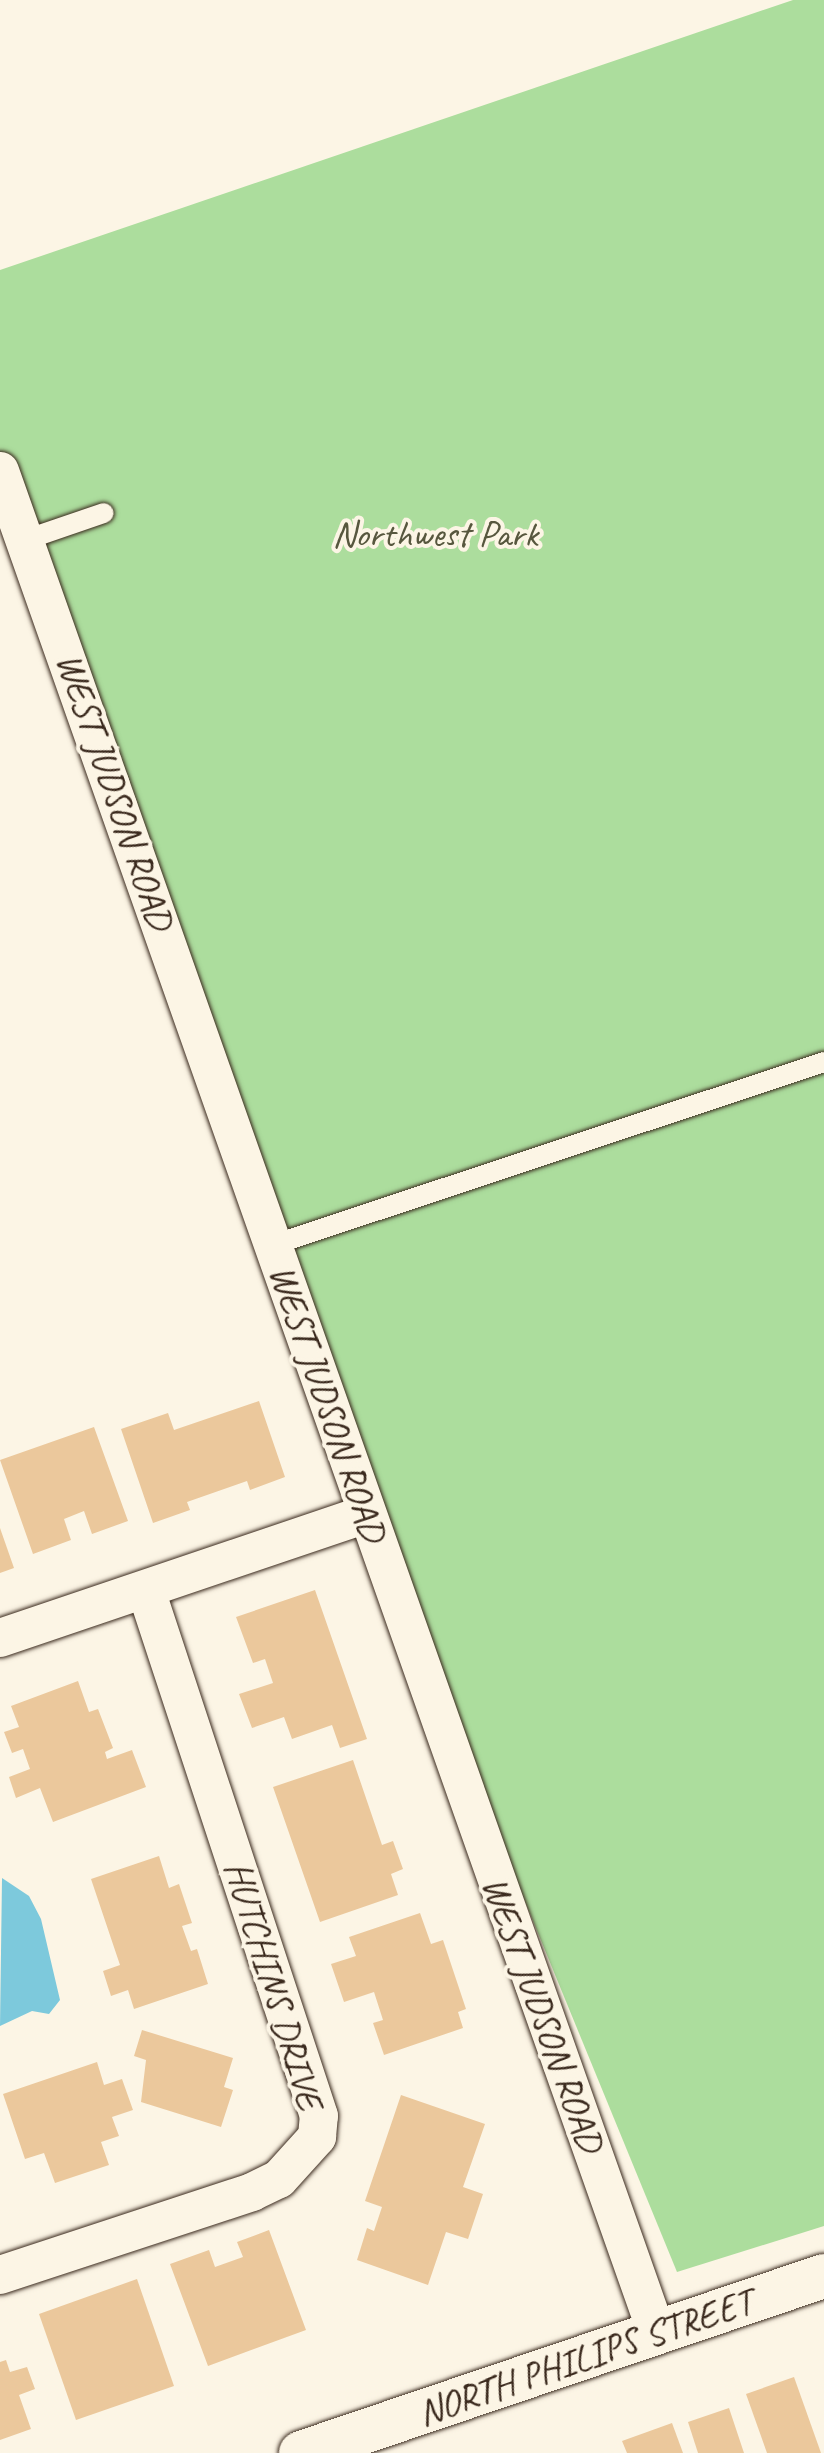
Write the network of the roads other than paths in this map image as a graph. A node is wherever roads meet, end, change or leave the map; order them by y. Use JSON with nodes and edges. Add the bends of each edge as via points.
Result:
{"nodes":[{"id":1,"x":0,"y":471,"type":"edge"},
{"id":2,"x":104,"y":513,"type":"dead end"},
{"id":3,"x":25,"y":540,"type":"junction"},
{"id":4,"x":824,"y":1062,"type":"edge"},
{"id":5,"x":273,"y":1245,"type":"junction"},
{"id":6,"x":366,"y":1514,"type":"junction"},
{"id":7,"x":146,"y":1590,"type":"junction"},
{"id":8,"x":0,"y":1638,"type":"edge"},
{"id":9,"x":0,"y":2275,"type":"edge"},
{"id":10,"x":824,"y":2276,"type":"edge"},
{"id":11,"x":657,"y":2334,"type":"junction"},
{"id":12,"x":301,"y":2453,"type":"edge"}],
"edges":[{"from":1,"to":3,"type":"street","name":"WEST JUDSON ROAD"},
{"from":2,"to":3,"type":"lane"},
{"from":3,"to":5,"type":"street","name":"WEST JUDSON ROAD"},
{"from":4,"to":5,"type":"lane"},
{"from":5,"to":6,"type":"street","name":"WEST JUDSON ROAD"},
{"from":6,"to":7,"type":"street"},
{"from":6,"to":11,"type":"street","name":"WEST JUDSON ROAD"},
{"from":7,"to":8,"type":"street"},
{"from":7,"to":9,"type":"street","name":"HUTCHINS DRIVE","via":[[319,2116],[317,2137],[279,2179],[252,2192]]},
{"from":10,"to":11,"type":"street","name":"NORTH PHILIPS STREET"},
{"from":11,"to":12,"type":"street","name":"NORTH PHILIPS STREET"}]}
